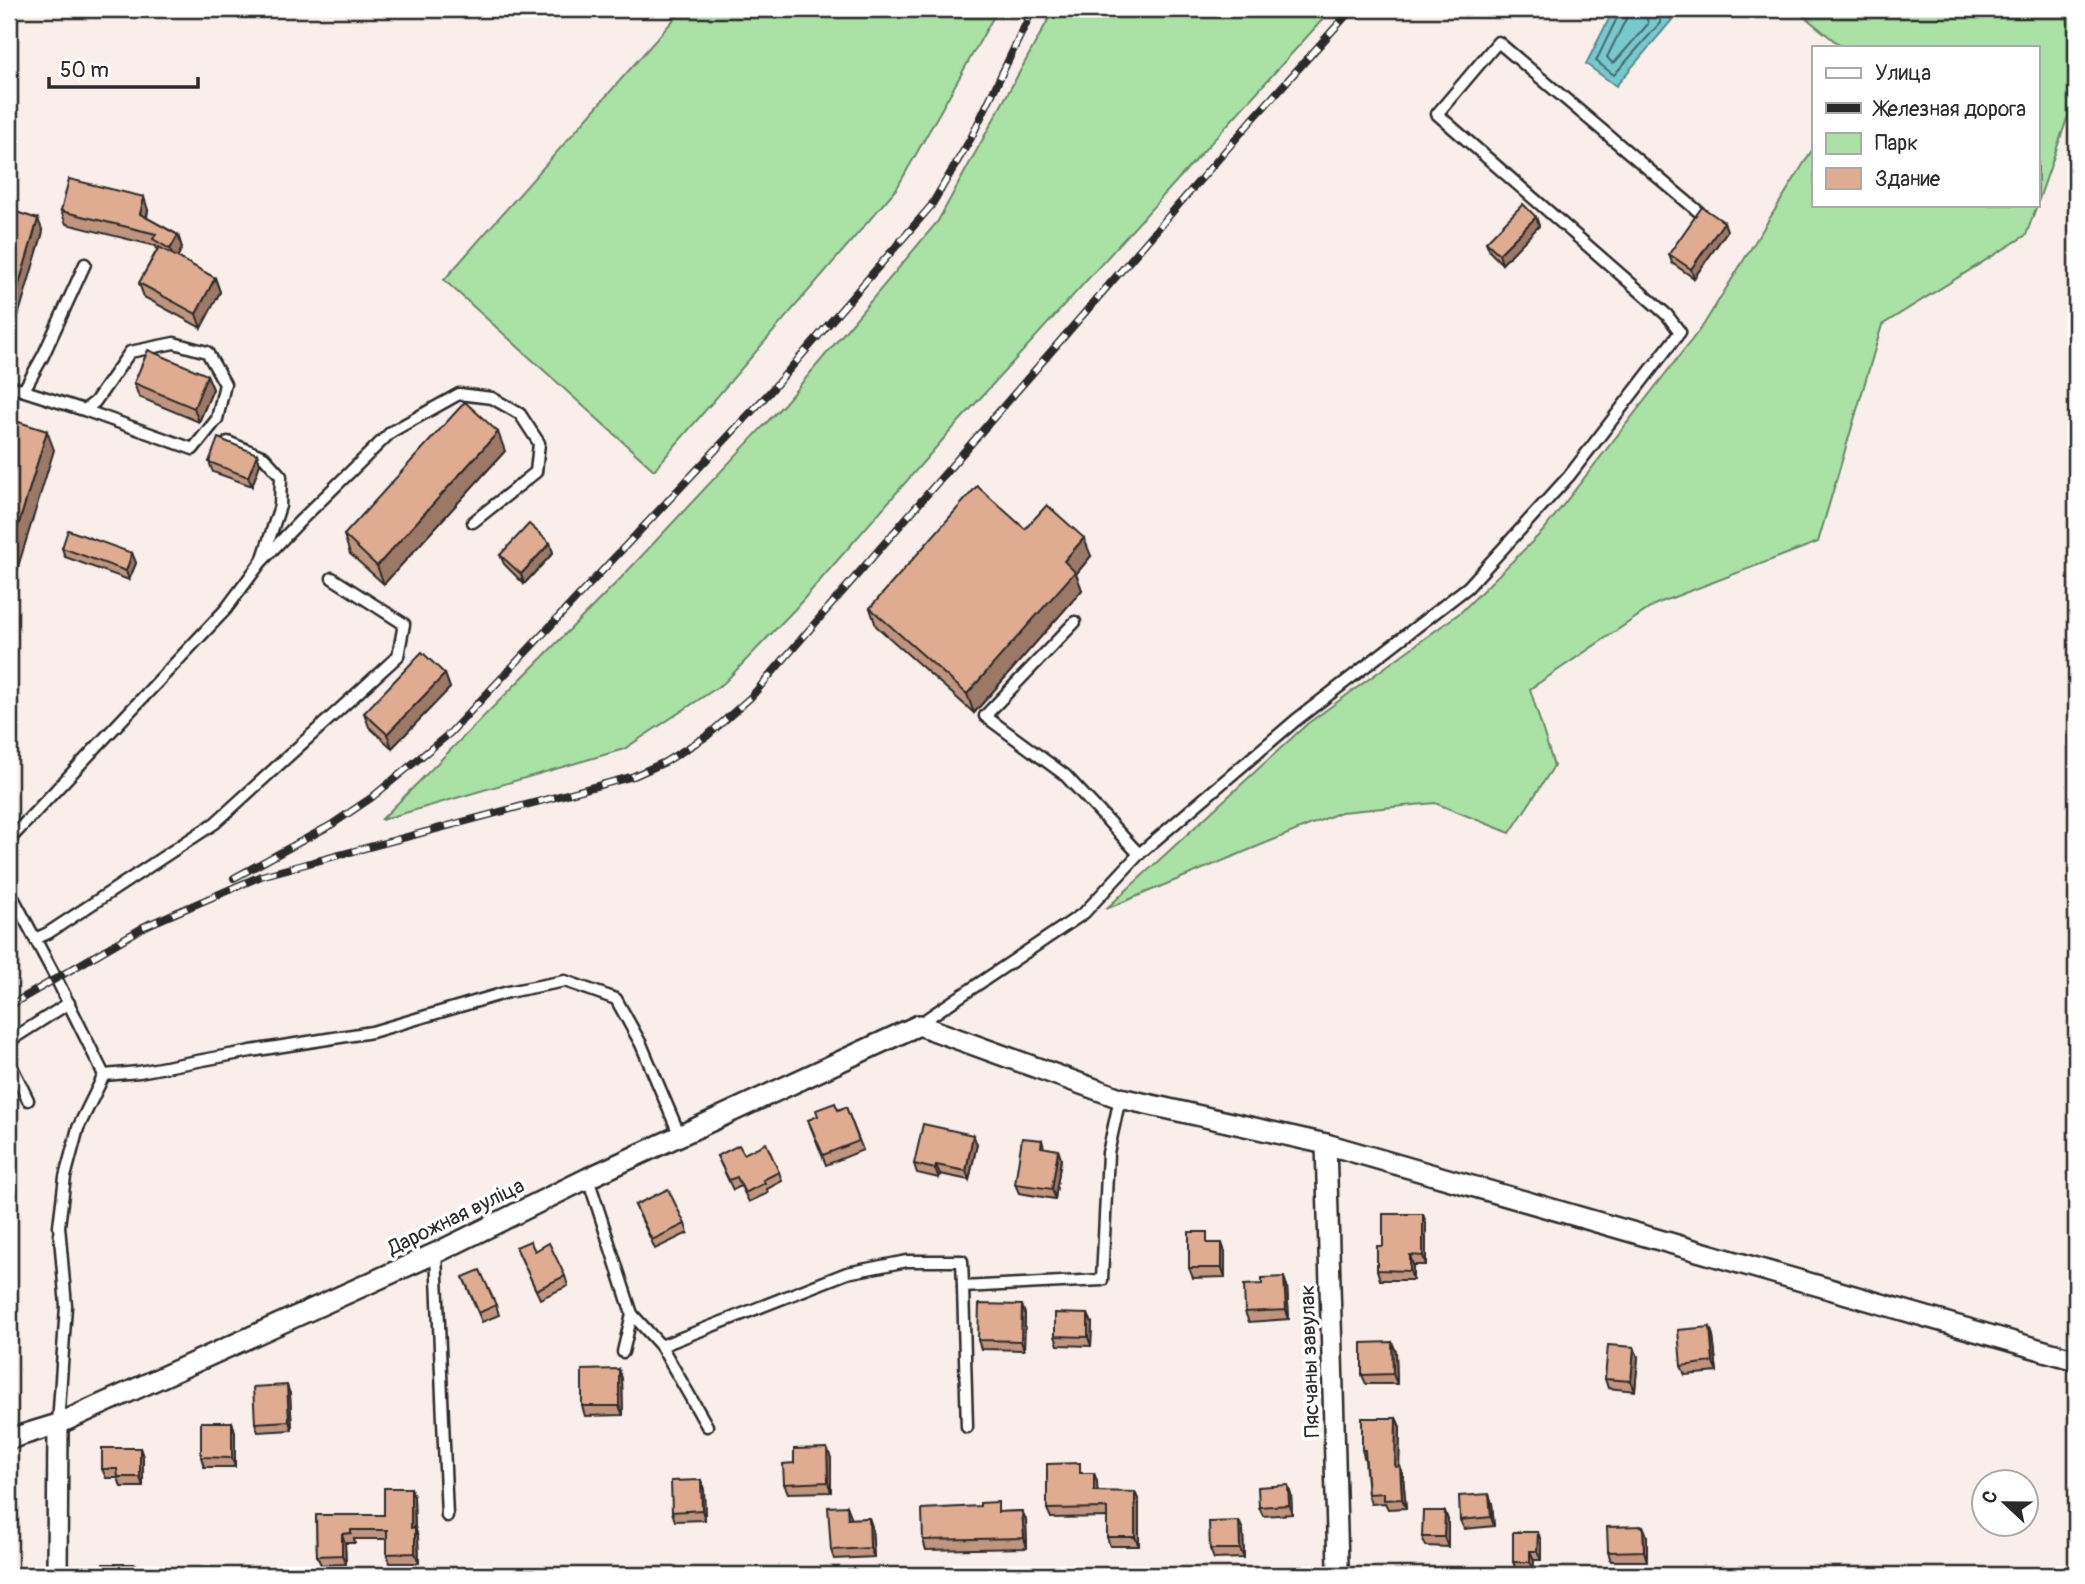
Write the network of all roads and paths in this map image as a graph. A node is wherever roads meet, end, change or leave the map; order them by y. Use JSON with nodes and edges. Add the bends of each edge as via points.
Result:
{"nodes":[{"id":1,"x":1699,"y":212,"type":"edge"},
{"id":2,"x":85,"y":264,"type":"dead end"},
{"id":3,"x":9,"y":386,"type":"edge"},
{"id":4,"x":24,"y":390,"type":"junction"},
{"id":5,"x":85,"y":410,"type":"junction"},
{"id":6,"x":228,"y":442,"type":"edge"},
{"id":7,"x":473,"y":522,"type":"dead end"},
{"id":8,"x":261,"y":562,"type":"junction"},
{"id":9,"x":332,"y":578,"type":"dead end"},
{"id":10,"x":1075,"y":622,"type":"dead end"},
{"id":11,"x":9,"y":840,"type":"edge"},
{"id":12,"x":1139,"y":855,"type":"junction"},
{"id":13,"x":9,"y":890,"type":"edge"},
{"id":14,"x":36,"y":939,"type":"junction"},
{"id":15,"x":69,"y":1003,"type":"junction"},
{"id":16,"x":919,"y":1025,"type":"junction"},
{"id":17,"x":9,"y":1041,"type":"edge"},
{"id":18,"x":9,"y":1061,"type":"edge"},
{"id":19,"x":104,"y":1075,"type":"junction"},
{"id":20,"x":1120,"y":1098,"type":"junction"},
{"id":21,"x":29,"y":1100,"type":"dead end"},
{"id":22,"x":680,"y":1136,"type":"junction"},
{"id":23,"x":1326,"y":1144,"type":"junction"},
{"id":24,"x":588,"y":1178,"type":"junction"},
{"id":25,"x":436,"y":1253,"type":"junction"},
{"id":26,"x":963,"y":1287,"type":"junction"},
{"id":27,"x":632,"y":1314,"type":"junction"},
{"id":28,"x":661,"y":1346,"type":"junction"},
{"id":29,"x":623,"y":1352,"type":"dead end"},
{"id":30,"x":2076,"y":1360,"type":"edge"},
{"id":31,"x":58,"y":1424,"type":"junction"},
{"id":32,"x":707,"y":1426,"type":"dead end"},
{"id":33,"x":967,"y":1426,"type":"dead end"},
{"id":34,"x":9,"y":1439,"type":"edge"},
{"id":35,"x":447,"y":1516,"type":"dead end"},
{"id":36,"x":57,"y":1575,"type":"edge"},
{"id":37,"x":1336,"y":1575,"type":"edge"}],
"edges":[{"from":1,"to":12,"type":"lane","via":[[1498,42],[1437,114],[1667,315],[1680,332],[1569,476],[1468,587],[1296,720]]},
{"from":2,"to":4,"type":"lane"},
{"from":3,"to":4,"type":"lane"},
{"from":4,"to":5,"type":"lane"},
{"from":5,"to":5,"type":"lane","via":[[193,449],[216,419],[225,384],[207,352],[174,343],[130,352]]},
{"from":6,"to":8,"type":"lane","via":[[264,457],[281,476],[280,506]]},
{"from":7,"to":8,"type":"lane","via":[[536,472],[539,443],[520,414],[492,398],[459,394],[391,432]]},
{"from":8,"to":11,"type":"lane","via":[[226,609]]},
{"from":9,"to":14,"type":"lane","via":[[404,624],[398,656],[215,823]]},
{"from":10,"to":12,"type":"lane","via":[[985,716],[1065,775]]},
{"from":12,"to":16,"type":"lane","via":[[1084,913]]},
{"from":13,"to":14,"type":"lane"},
{"from":14,"to":15,"type":"lane"},
{"from":15,"to":17,"type":"lane"},
{"from":15,"to":19,"type":"lane"},
{"from":16,"to":20,"type":"street"},
{"from":16,"to":22,"type":"street","name":"Дарожная вуліца"},
{"from":18,"to":21,"type":"lane"},
{"from":19,"to":22,"type":"lane","via":[[372,1032],[508,992],[565,981],[616,999],[641,1044]]},
{"from":19,"to":31,"type":"lane","via":[[78,1128],[65,1177],[59,1226],[66,1306]]},
{"from":20,"to":23,"type":"street"},
{"from":20,"to":26,"type":"lane","via":[[1108,1153],[1102,1280]]},
{"from":22,"to":24,"type":"street","name":"Дарожная вуліца"},
{"from":23,"to":30,"type":"street"},
{"from":23,"to":37,"type":"street","name":"Пясчаны завулак"},
{"from":24,"to":25,"type":"street","name":"Дарожная вуліца"},
{"from":24,"to":27,"type":"lane"},
{"from":25,"to":31,"type":"street","name":"Дарожная вуліца"},
{"from":25,"to":35,"type":"lane"},
{"from":26,"to":28,"type":"lane","via":[[962,1261],[907,1261],[847,1273]]},
{"from":26,"to":33,"type":"lane"},
{"from":27,"to":28,"type":"lane"},
{"from":27,"to":29,"type":"lane"},
{"from":28,"to":32,"type":"lane"},
{"from":31,"to":34,"type":"street","name":"Дарожная вуліца"},
{"from":31,"to":36,"type":"street"}]}
